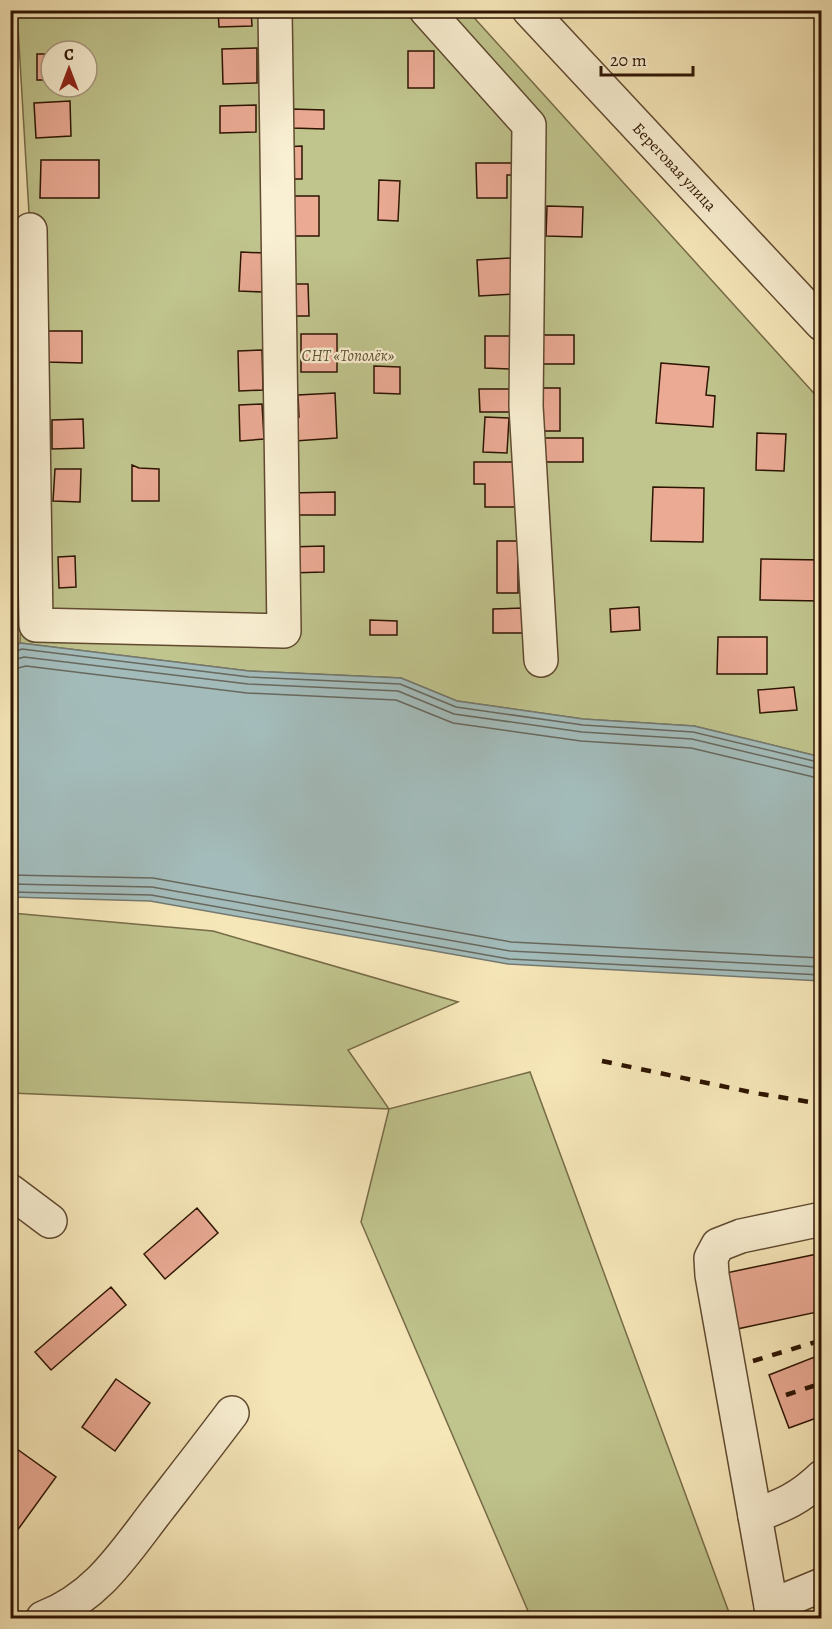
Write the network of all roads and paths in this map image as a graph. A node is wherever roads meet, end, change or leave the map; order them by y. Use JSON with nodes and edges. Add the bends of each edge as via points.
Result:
{"nodes":[{"id":1,"x":275,"y":10,"type":"edge"},
{"id":2,"x":426,"y":10,"type":"edge"},
{"id":3,"x":529,"y":10,"type":"edge"},
{"id":4,"x":30,"y":230,"type":"dead end"},
{"id":5,"x":822,"y":324,"type":"edge"},
{"id":6,"x":541,"y":660,"type":"dead end"},
{"id":7,"x":10,"y":1191,"type":"edge"},
{"id":8,"x":822,"y":1219,"type":"edge"},
{"id":9,"x":50,"y":1221,"type":"dead end"},
{"id":10,"x":232,"y":1413,"type":"dead end"},
{"id":11,"x":822,"y":1477,"type":"edge"},
{"id":12,"x":755,"y":1516,"type":"junction"},
{"id":13,"x":105,"y":1577,"type":"junction"},
{"id":14,"x":822,"y":1585,"type":"edge"},
{"id":15,"x":773,"y":1612,"type":"edge"},
{"id":16,"x":43,"y":1618,"type":"edge"},
{"id":17,"x":90,"y":1618,"type":"edge"}],
"edges":[{"from":1,"to":4,"type":"street","via":[[284,631],[36,625]]},
{"from":2,"to":6,"type":"street","via":[[529,125],[526,406]]},
{"from":3,"to":5,"type":"street","name":"Береговая улица"},
{"from":7,"to":9,"type":"street"},
{"from":8,"to":12,"type":"street","via":[[741,1236],[718,1245],[711,1258]]},
{"from":10,"to":13,"type":"street"},
{"from":11,"to":12,"type":"street","via":[[806,1492]]},
{"from":12,"to":15,"type":"street"},
{"from":13,"to":16,"type":"street","via":[[78,1600]]},
{"from":13,"to":17,"type":"street"},
{"from":14,"to":15,"type":"street"}]}
